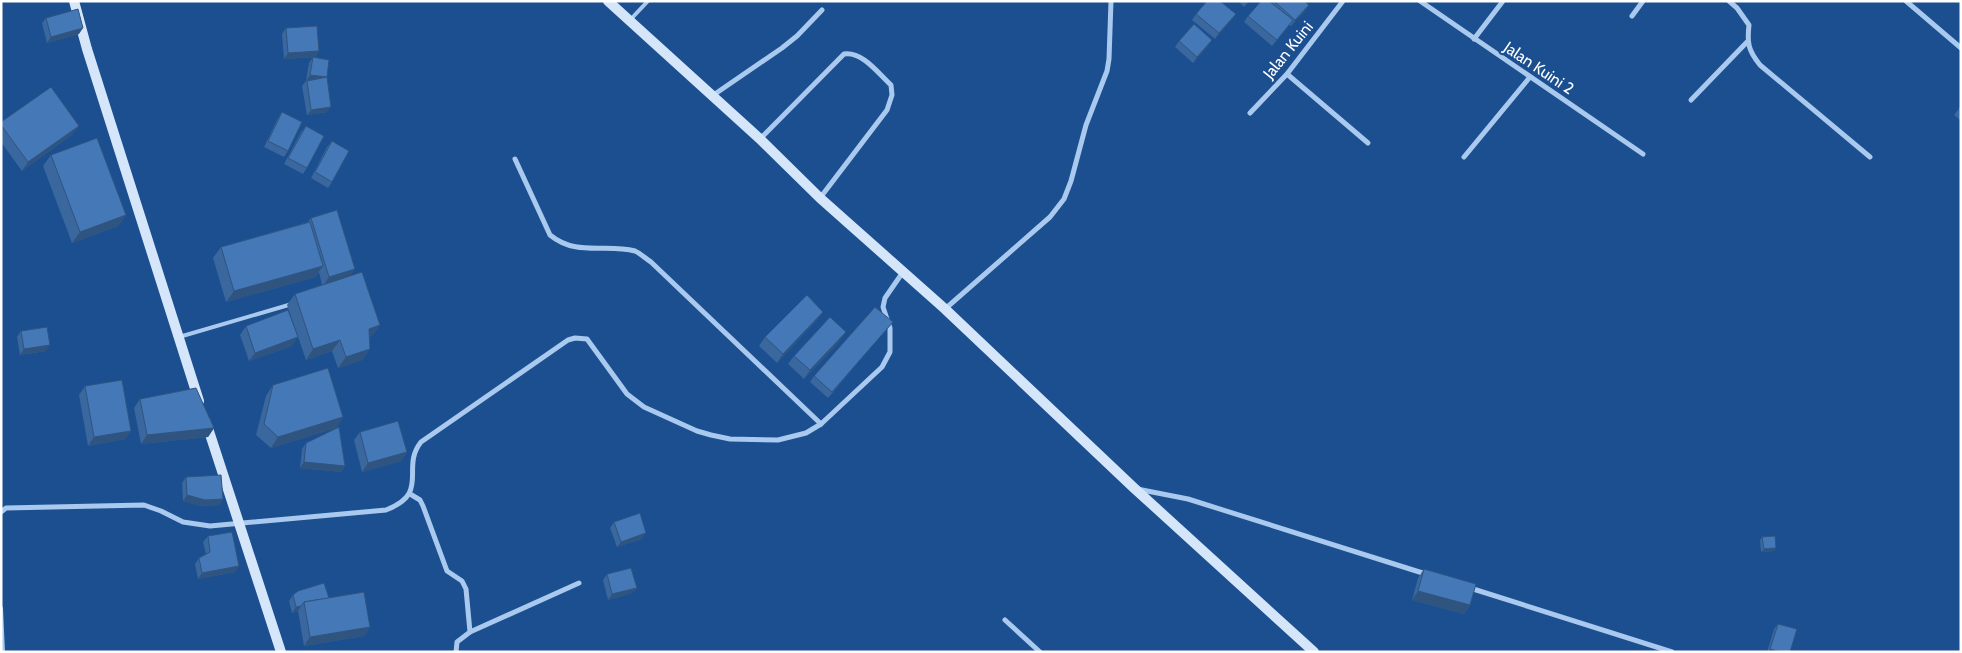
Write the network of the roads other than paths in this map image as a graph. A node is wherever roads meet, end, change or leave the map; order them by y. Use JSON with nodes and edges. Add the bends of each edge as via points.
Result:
{"nodes":[{"id":1,"x":74,"y":1,"type":"edge"},
{"id":2,"x":608,"y":1,"type":"edge"},
{"id":3,"x":648,"y":1,"type":"edge"},
{"id":4,"x":1111,"y":1,"type":"edge"},
{"id":5,"x":1343,"y":1,"type":"edge"},
{"id":6,"x":1420,"y":1,"type":"edge"},
{"id":7,"x":1503,"y":1,"type":"edge"},
{"id":8,"x":1643,"y":1,"type":"edge"},
{"id":9,"x":1730,"y":1,"type":"edge"},
{"id":10,"x":1906,"y":1,"type":"edge"},
{"id":11,"x":822,"y":10,"type":"dead end"},
{"id":12,"x":1632,"y":16,"type":"dead end"},
{"id":13,"x":629,"y":20,"type":"junction"},
{"id":14,"x":1474,"y":39,"type":"junction"},
{"id":15,"x":1747,"y":42,"type":"junction"},
{"id":16,"x":1961,"y":48,"type":"edge"},
{"id":17,"x":1288,"y":74,"type":"junction"},
{"id":18,"x":1530,"y":77,"type":"junction"},
{"id":19,"x":711,"y":96,"type":"junction"},
{"id":20,"x":1691,"y":100,"type":"dead end"},
{"id":21,"x":1250,"y":113,"type":"dead end"},
{"id":22,"x":760,"y":139,"type":"junction"},
{"id":23,"x":1368,"y":143,"type":"dead end"},
{"id":24,"x":1643,"y":154,"type":"dead end"},
{"id":25,"x":1870,"y":157,"type":"dead end"},
{"id":26,"x":1464,"y":158,"type":"dead end"},
{"id":27,"x":515,"y":159,"type":"dead end"},
{"id":28,"x":820,"y":198,"type":"junction"},
{"id":29,"x":903,"y":272,"type":"junction"},
{"id":30,"x":298,"y":302,"type":"edge"},
{"id":31,"x":945,"y":309,"type":"junction"},
{"id":32,"x":179,"y":337,"type":"junction"},
{"id":33,"x":821,"y":424,"type":"junction"},
{"id":34,"x":1134,"y":488,"type":"junction"},
{"id":35,"x":410,"y":494,"type":"junction"},
{"id":36,"x":1,"y":512,"type":"edge"},
{"id":37,"x":238,"y":523,"type":"junction"},
{"id":38,"x":1435,"y":577,"type":"edge"},
{"id":39,"x":579,"y":583,"type":"dead end"},
{"id":40,"x":1463,"y":586,"type":"edge"},
{"id":41,"x":1,"y":608,"type":"edge"},
{"id":42,"x":1006,"y":620,"type":"dead end"},
{"id":43,"x":470,"y":632,"type":"junction"},
{"id":44,"x":3,"y":652,"type":"edge"},
{"id":45,"x":281,"y":652,"type":"edge"},
{"id":46,"x":456,"y":652,"type":"edge"},
{"id":47,"x":1040,"y":652,"type":"edge"},
{"id":48,"x":1314,"y":652,"type":"edge"},
{"id":49,"x":1672,"y":652,"type":"edge"}],
"edges":[{"from":1,"to":32,"type":"street"},
{"from":2,"to":13,"type":"street"},
{"from":3,"to":13,"type":"lane"},
{"from":4,"to":31,"type":"street","via":[[1107,71],[1088,118],[1064,200],[1050,217]]},
{"from":5,"to":17,"type":"street","name":"Jalan Kuini"},
{"from":6,"to":14,"type":"street","name":"Jalan Kuini 2"},
{"from":7,"to":14,"type":"street"},
{"from":8,"to":12,"type":"street"},
{"from":9,"to":15,"type":"street","via":[[1749,25]]},
{"from":10,"to":16,"type":"street"},
{"from":11,"to":19,"type":"street","via":[[782,48]]},
{"from":13,"to":19,"type":"street"},
{"from":14,"to":18,"type":"street","name":"Jalan Kuini 2"},
{"from":15,"to":20,"type":"street"},
{"from":15,"to":25,"type":"street","via":[[1760,65]]},
{"from":17,"to":21,"type":"street","name":"Jalan Kuini"},
{"from":17,"to":23,"type":"street"},
{"from":18,"to":24,"type":"street","name":"Jalan Kuini 2"},
{"from":18,"to":26,"type":"street"},
{"from":19,"to":22,"type":"street"},
{"from":22,"to":28,"type":"street"},
{"from":22,"to":28,"type":"street","via":[[844,54],[858,55],[891,84],[892,95],[887,110]]},
{"from":27,"to":33,"type":"street","via":[[550,235],[558,242],[570,247],[636,251]]},
{"from":28,"to":29,"type":"street"},
{"from":29,"to":31,"type":"street"},
{"from":29,"to":33,"type":"street","via":[[882,307],[890,328],[887,359]]},
{"from":30,"to":32,"type":"lane"},
{"from":31,"to":34,"type":"street"},
{"from":32,"to":37,"type":"street"},
{"from":33,"to":35,"type":"street","via":[[806,433],[778,440],[730,439],[697,432],[636,402],[588,339],[575,338],[421,442],[416,447]]},
{"from":34,"to":38,"type":"street","via":[[1188,498]]},
{"from":34,"to":48,"type":"street"},
{"from":35,"to":37,"type":"street","via":[[406,501],[386,510]]},
{"from":35,"to":43,"type":"street","via":[[423,506],[447,571],[464,585]]},
{"from":36,"to":37,"type":"street","via":[[6,508],[134,505],[152,508],[196,525]]},
{"from":37,"to":45,"type":"street"},
{"from":39,"to":43,"type":"street"},
{"from":40,"to":49,"type":"street"},
{"from":41,"to":44,"type":"lane"},
{"from":42,"to":47,"type":"street"},
{"from":43,"to":46,"type":"street","via":[[457,642]]}]}
